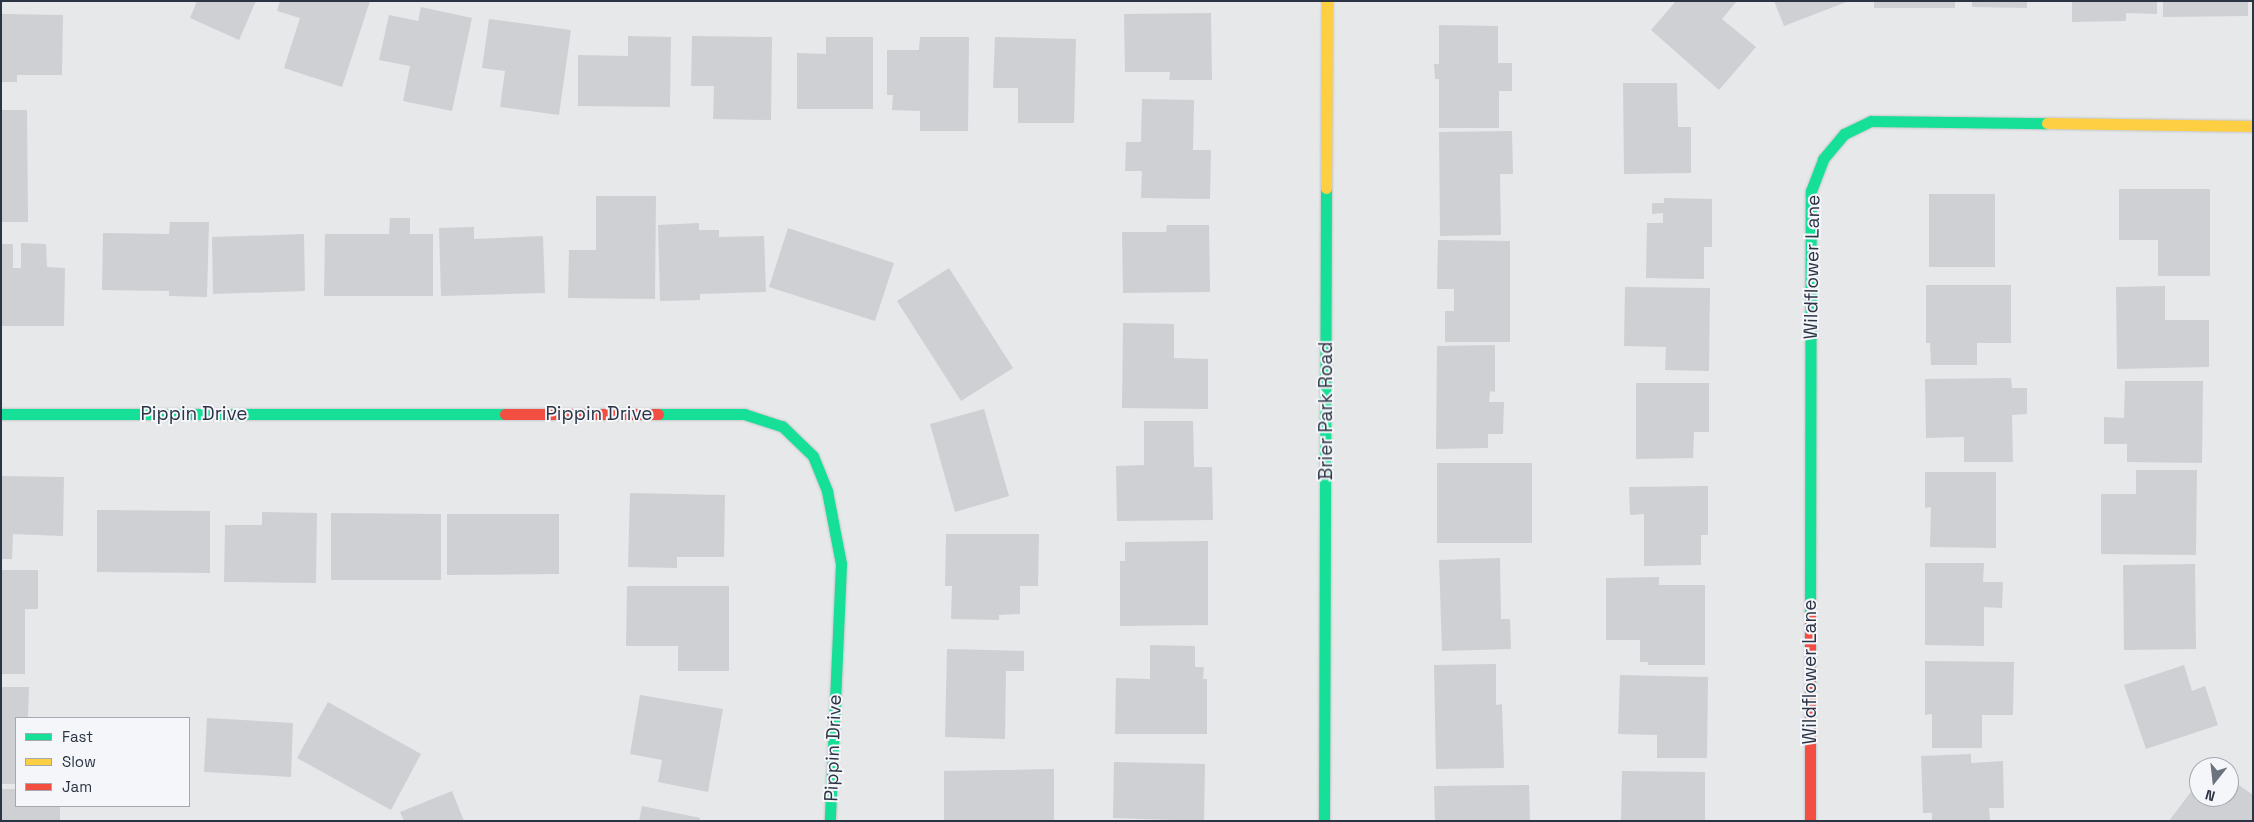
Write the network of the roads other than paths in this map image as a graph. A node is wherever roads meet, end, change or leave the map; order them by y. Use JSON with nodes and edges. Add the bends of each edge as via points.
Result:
{"nodes":[{"id":1,"x":1327,"y":1,"type":"edge"},
{"id":2,"x":2253,"y":126,"type":"edge"},
{"id":3,"x":1,"y":414,"type":"edge"},
{"id":4,"x":830,"y":821,"type":"edge"},
{"id":5,"x":1324,"y":821,"type":"edge"},
{"id":6,"x":1810,"y":821,"type":"edge"}],
"edges":[{"from":1,"to":5,"type":"street","name":"Brier Park Road"},
{"from":2,"to":6,"type":"street","name":"Wildflower Lane","via":[[1871,121],[1844,134],[1823,159],[1811,192]]},
{"from":3,"to":4,"type":"street","name":"Pippin Drive","via":[[744,414],[782,426],[813,456],[827,491],[841,564]]}]}
